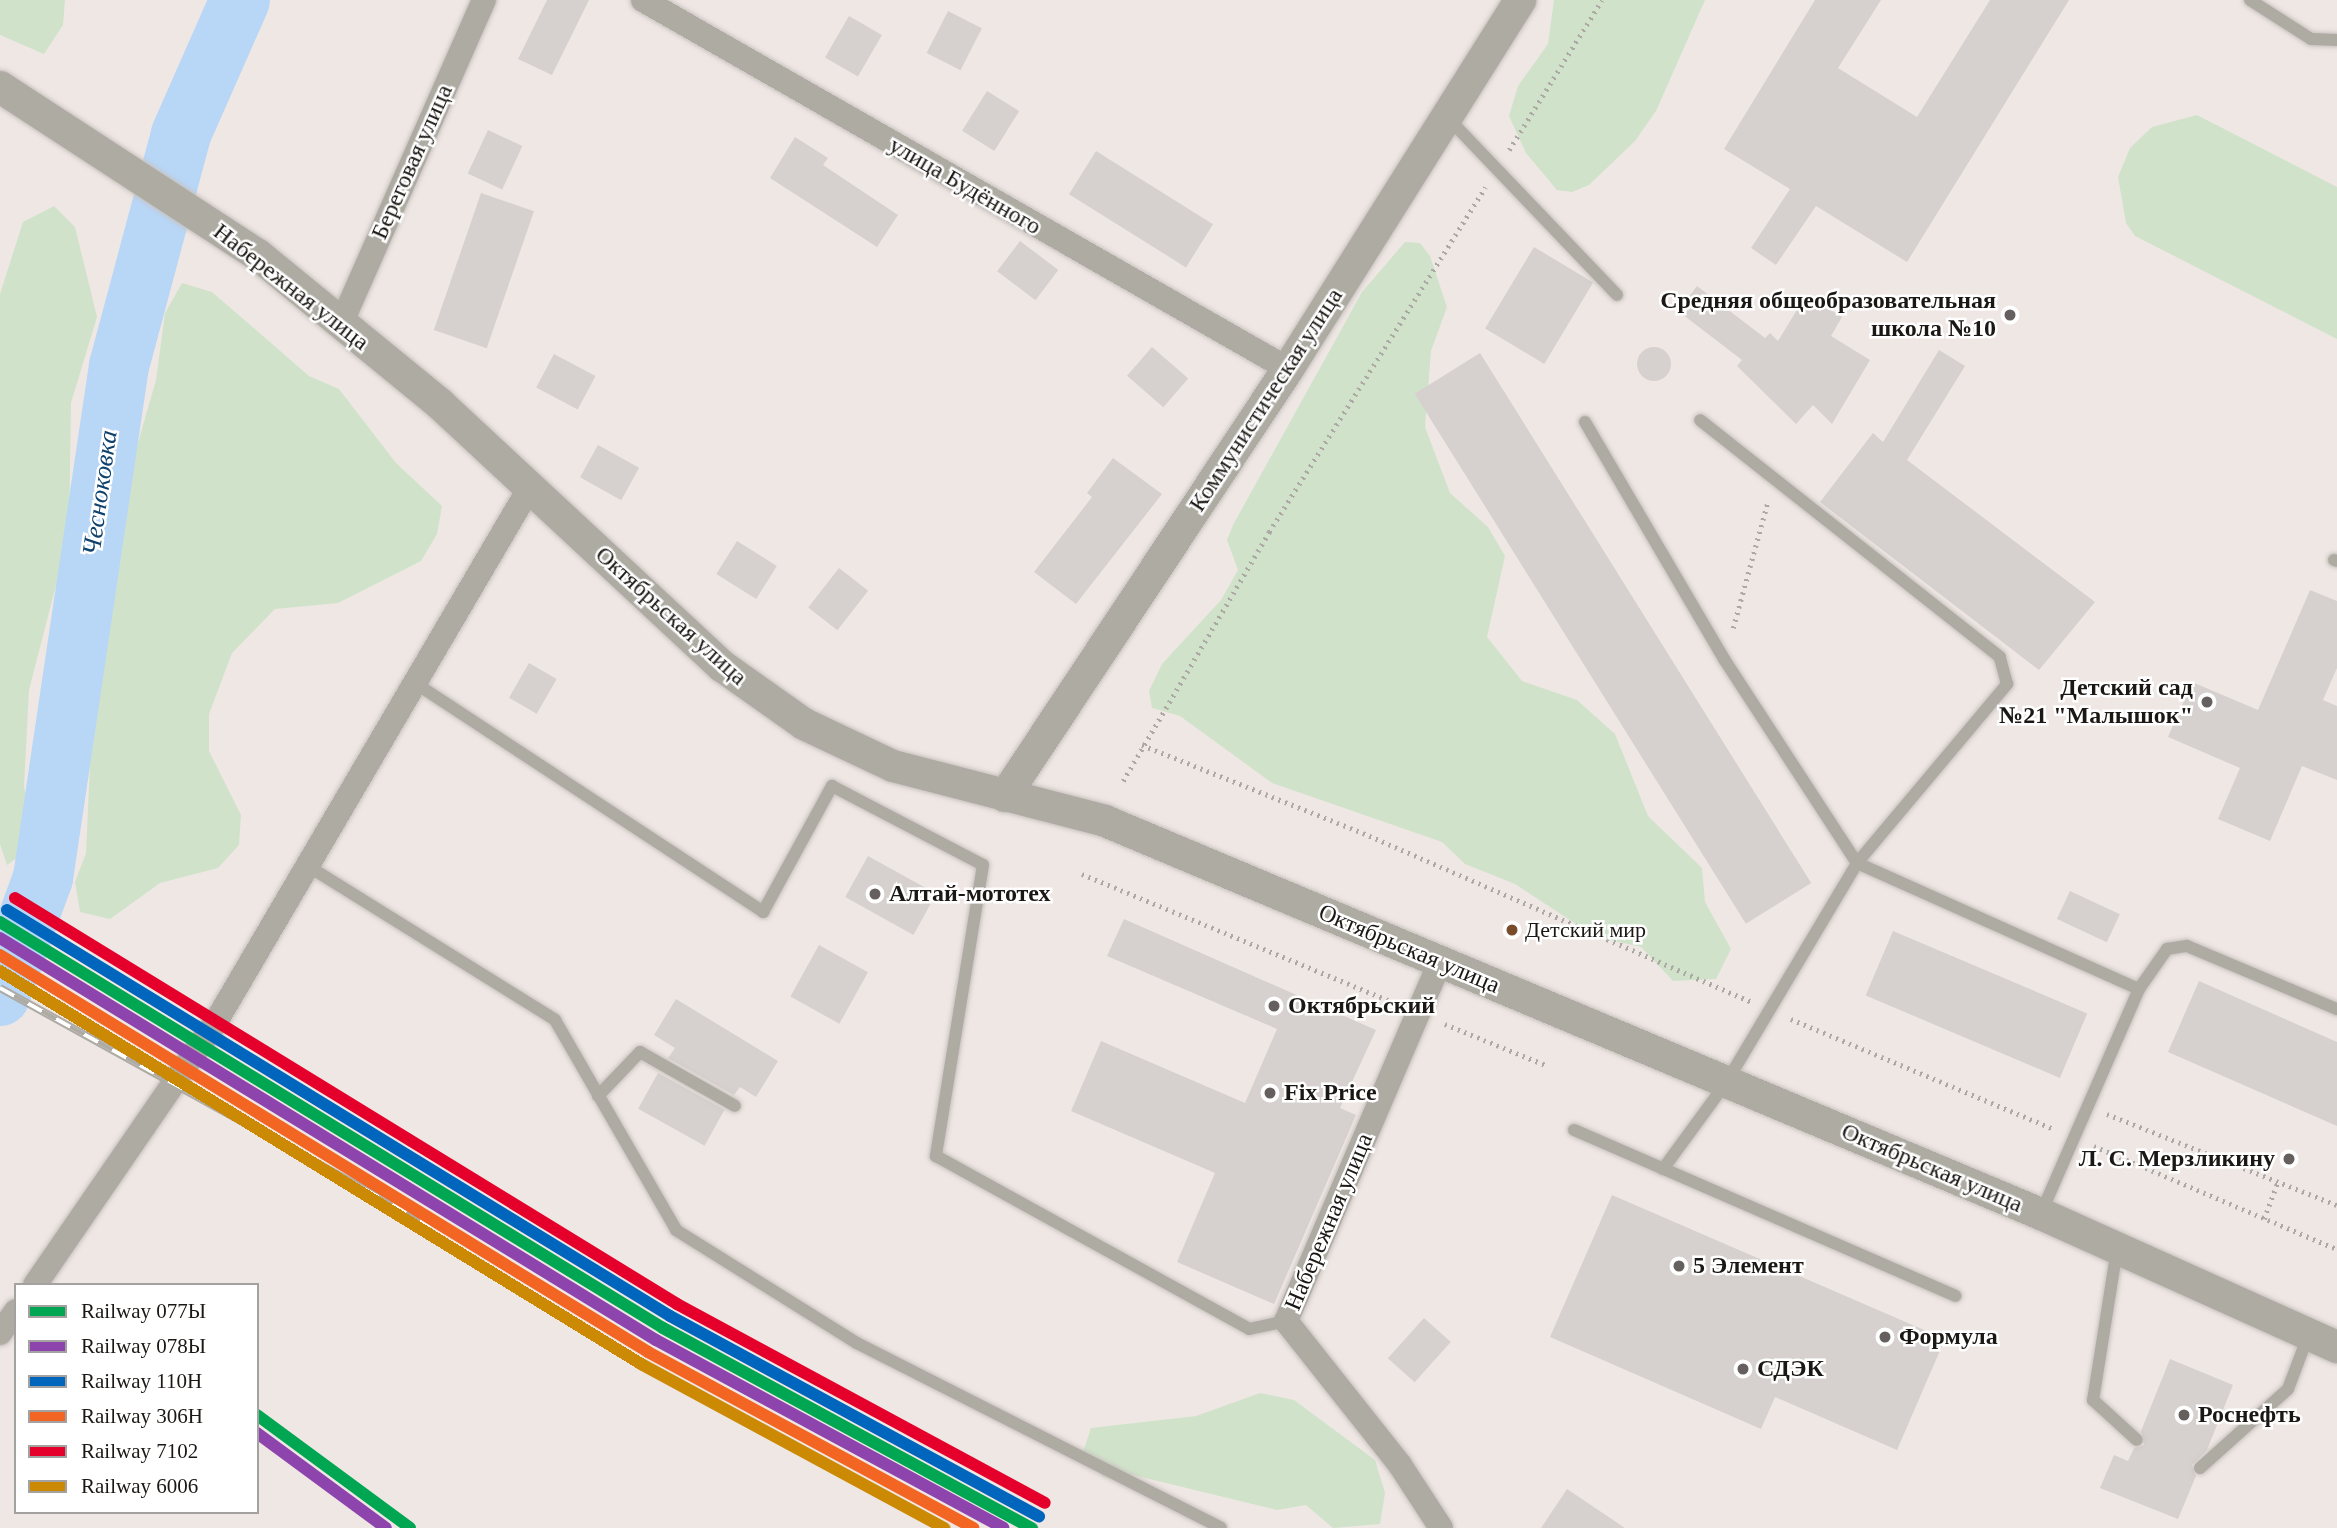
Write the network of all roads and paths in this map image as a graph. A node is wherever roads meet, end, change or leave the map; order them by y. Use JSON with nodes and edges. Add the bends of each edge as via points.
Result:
{"nodes":[{"id":1,"x":484,"y":0,"type":"edge"},
{"id":2,"x":643,"y":0,"type":"edge"},
{"id":3,"x":1520,"y":0,"type":"edge"},
{"id":4,"x":1602,"y":0,"type":"edge"},
{"id":5,"x":2250,"y":0,"type":"edge"},
{"id":6,"x":2337,"y":40,"type":"edge"},
{"id":7,"x":9,"y":93,"type":"edge"},
{"id":8,"x":1447,"y":116,"type":"junction"},
{"id":9,"x":1499,"y":166,"type":"junction"},
{"id":10,"x":1617,"y":295,"type":"dead end"},
{"id":11,"x":341,"y":324,"type":"junction"},
{"id":12,"x":1288,"y":369,"type":"junction"},
{"id":13,"x":1700,"y":420,"type":"dead end"},
{"id":14,"x":1585,"y":422,"type":"dead end"},
{"id":15,"x":1774,"y":478,"type":"junction"},
{"id":16,"x":530,"y":487,"type":"junction"},
{"id":17,"x":1724,"y":659,"type":"junction"},
{"id":18,"x":415,"y":683,"type":"junction"},
{"id":19,"x":1142,"y":745,"type":"junction"},
{"id":20,"x":1123,"y":781,"type":"dead end"},
{"id":21,"x":1005,"y":796,"type":"junction"},
{"id":22,"x":1857,"y":863,"type":"junction"},
{"id":23,"x":308,"y":866,"type":"junction"},
{"id":24,"x":1082,"y":874,"type":"dead end"},
{"id":25,"x":1440,"y":962,"type":"junction"},
{"id":26,"x":2139,"y":989,"type":"junction"},
{"id":27,"x":1766,"y":1009,"type":"junction"},
{"id":28,"x":2337,"y":1009,"type":"edge"},
{"id":29,"x":1418,"y":1013,"type":"junction"},
{"id":30,"x":1548,"y":1066,"type":"dead end"},
{"id":31,"x":1726,"y":1083,"type":"junction"},
{"id":32,"x":598,"y":1096,"type":"junction"},
{"id":33,"x":735,"y":1106,"type":"dead end"},
{"id":34,"x":2088,"y":1106,"type":"junction"},
{"id":35,"x":1574,"y":1130,"type":"dead end"},
{"id":36,"x":2074,"y":1138,"type":"junction"},
{"id":37,"x":1663,"y":1169,"type":"junction"},
{"id":38,"x":2278,"y":1181,"type":"junction"},
{"id":39,"x":2337,"y":1205,"type":"edge"},
{"id":40,"x":2040,"y":1214,"type":"junction"},
{"id":41,"x":2264,"y":1219,"type":"junction"},
{"id":42,"x":2118,"y":1248,"type":"junction"},
{"id":43,"x":2337,"y":1249,"type":"edge"},
{"id":44,"x":36,"y":1283,"type":"edge"},
{"id":45,"x":1955,"y":1296,"type":"dead end"},
{"id":46,"x":14,"y":1314,"type":"edge"},
{"id":47,"x":1286,"y":1321,"type":"junction"},
{"id":48,"x":0,"y":1333,"type":"edge"},
{"id":49,"x":2323,"y":1341,"type":"edge"},
{"id":50,"x":2137,"y":1440,"type":"dead end"},
{"id":51,"x":2200,"y":1468,"type":"dead end"},
{"id":52,"x":1221,"y":1528,"type":"edge"},
{"id":53,"x":1441,"y":1528,"type":"edge"}],
"edges":[{"from":1,"to":11,"type":"street","name":"Береговая улица"},
{"from":2,"to":12,"type":"street","name":"улица Будённого"},
{"from":3,"to":8,"type":"street","name":"Коммунистическая улица"},
{"from":4,"to":9,"type":"path"},
{"from":5,"to":6,"type":"lane","via":[[2311,39]]},
{"from":7,"to":11,"type":"street","name":"Набережная улица","via":[[258,255]]},
{"from":8,"to":9,"type":"lane"},
{"from":8,"to":12,"type":"street","name":"Коммунистическая улица"},
{"from":9,"to":10,"type":"lane"},
{"from":9,"to":19,"type":"path"},
{"from":11,"to":16,"type":"street","name":"Набережная улица"},
{"from":12,"to":21,"type":"street","name":"Коммунистическая улица"},
{"from":13,"to":15,"type":"lane"},
{"from":14,"to":17,"type":"lane"},
{"from":15,"to":17,"type":"path"},
{"from":15,"to":22,"type":"lane","via":[[2000,657],[2007,684]]},
{"from":16,"to":18,"type":"street"},
{"from":16,"to":21,"type":"street","name":"Октябрьская улица","via":[[722,666],[803,724],[893,766]]},
{"from":17,"to":22,"type":"lane"},
{"from":18,"to":23,"type":"street"},
{"from":18,"to":47,"type":"lane","via":[[763,912],[832,786],[984,865],[936,1156],[1249,1329]]},
{"from":19,"to":20,"type":"path"},
{"from":19,"to":27,"type":"path","via":[[1363,833]]},
{"from":21,"to":25,"type":"street","name":"Октябрьская улица","via":[[1105,821]]},
{"from":22,"to":26,"type":"lane"},
{"from":22,"to":27,"type":"lane"},
{"from":23,"to":32,"type":"lane","via":[[555,1020]]},
{"from":23,"to":44,"type":"street","via":[[214,1025]]},
{"from":24,"to":29,"type":"path"},
{"from":25,"to":29,"type":"street","name":"Набережная улица"},
{"from":25,"to":31,"type":"street","name":"Октябрьская улица"},
{"from":26,"to":28,"type":"lane","via":[[2166,949],[2186,946]]},
{"from":26,"to":34,"type":"lane"},
{"from":27,"to":31,"type":"lane"},
{"from":27,"to":36,"type":"path"},
{"from":29,"to":30,"type":"path"},
{"from":29,"to":47,"type":"street","name":"Набережная улица"},
{"from":31,"to":37,"type":"lane"},
{"from":31,"to":40,"type":"street","name":"Октябрьская улица"},
{"from":32,"to":33,"type":"lane","via":[[640,1052]]},
{"from":32,"to":52,"type":"lane","via":[[676,1230],[857,1343]]},
{"from":34,"to":36,"type":"lane"},
{"from":34,"to":38,"type":"path"},
{"from":35,"to":37,"type":"lane"},
{"from":36,"to":40,"type":"lane"},
{"from":36,"to":41,"type":"path"},
{"from":37,"to":45,"type":"lane"},
{"from":38,"to":39,"type":"path"},
{"from":38,"to":41,"type":"path"},
{"from":40,"to":42,"type":"street","name":"Октябрьская улица"},
{"from":41,"to":43,"type":"path"},
{"from":42,"to":49,"type":"street","name":"Октябрьская улица"},
{"from":42,"to":50,"type":"lane","via":[[2093,1399]]},
{"from":46,"to":48,"type":"street"},
{"from":47,"to":53,"type":"street","name":"Набережная улица","via":[[1400,1465]]},
{"from":49,"to":51,"type":"lane","via":[[2288,1389]]}]}
